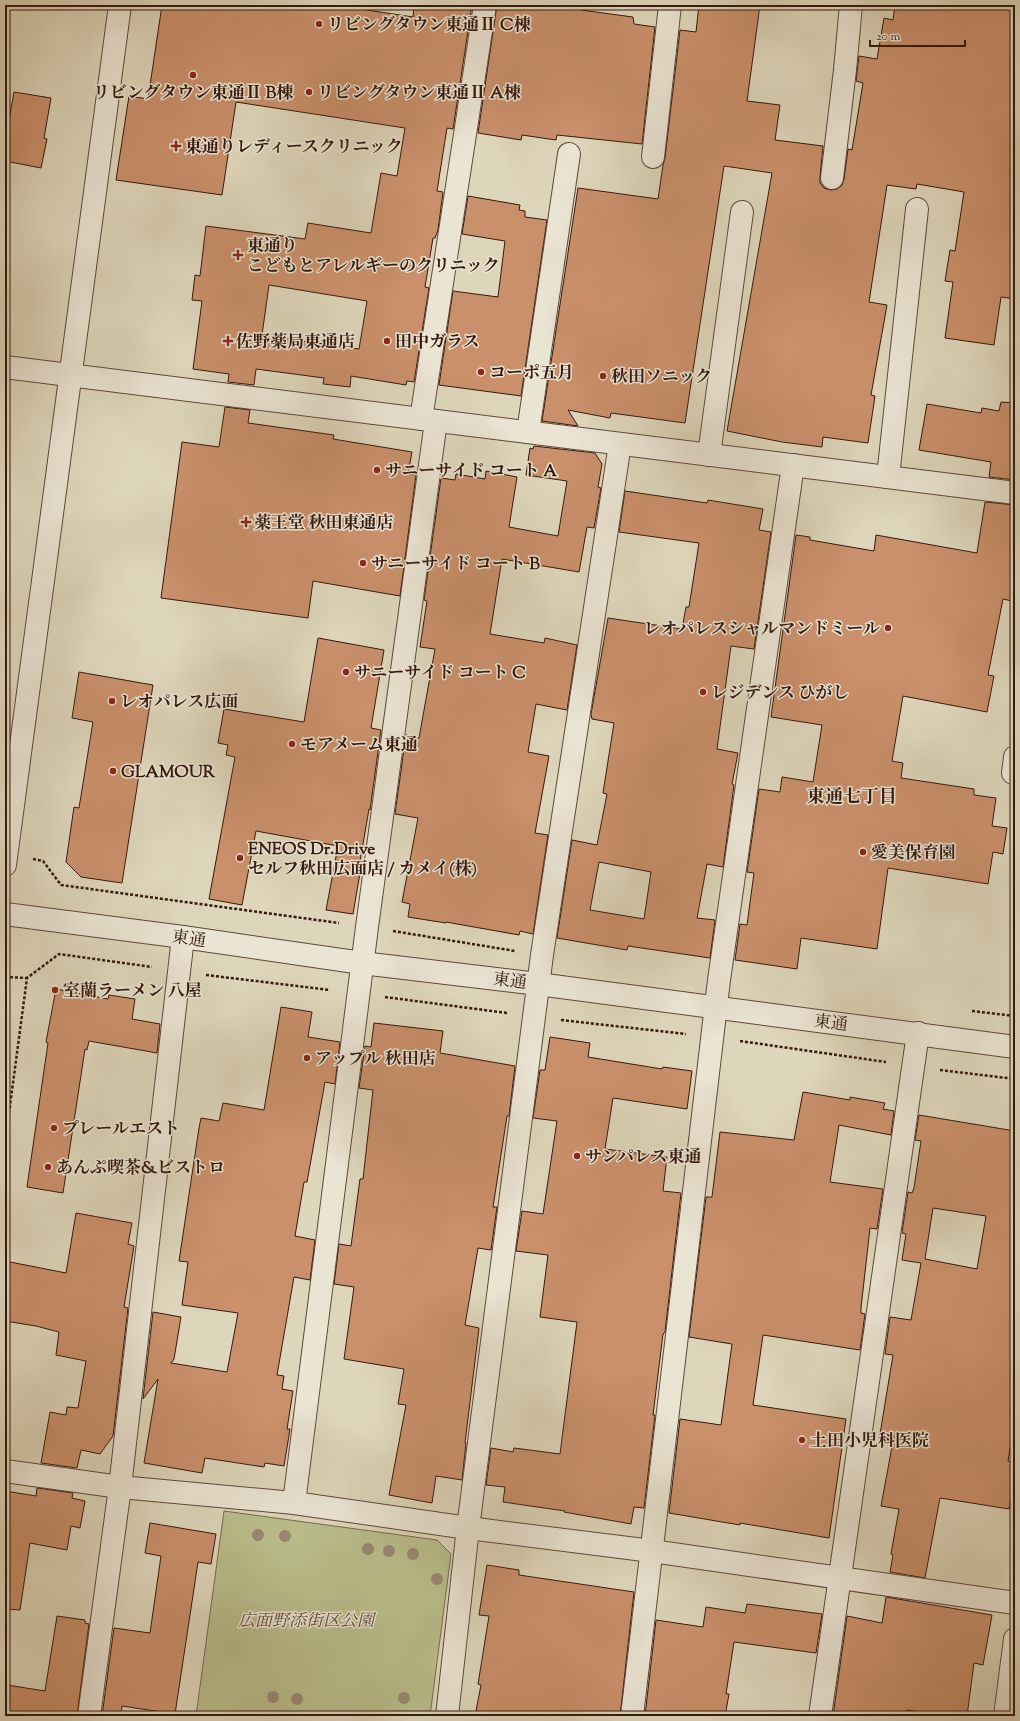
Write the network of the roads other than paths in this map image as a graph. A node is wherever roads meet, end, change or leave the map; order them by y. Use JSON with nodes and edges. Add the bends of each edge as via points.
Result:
{"nodes":[{"id":1,"x":120,"y":5,"type":"edge"},
{"id":2,"x":485,"y":5,"type":"edge"},
{"id":3,"x":670,"y":5,"type":"edge"},
{"id":4,"x":851,"y":5,"type":"edge"},
{"id":5,"x":569,"y":154,"type":"dead end"},
{"id":6,"x":653,"y":157,"type":"dead end"},
{"id":7,"x":832,"y":178,"type":"dead end"},
{"id":8,"x":918,"y":209,"type":"dead end"},
{"id":9,"x":742,"y":212,"type":"dead end"},
{"id":10,"x":5,"y":368,"type":"edge"},
{"id":11,"x":71,"y":376,"type":"junction"},
{"id":12,"x":428,"y":420,"type":"junction"},
{"id":13,"x":528,"y":432,"type":"junction"},
{"id":14,"x":620,"y":444,"type":"junction"},
{"id":15,"x":709,"y":455,"type":"junction"},
{"id":16,"x":793,"y":465,"type":"junction"},
{"id":17,"x":888,"y":477,"type":"junction"},
{"id":18,"x":1015,"y":494,"type":"edge"},
{"id":19,"x":1015,"y":757,"type":"edge"},
{"id":20,"x":1015,"y":773,"type":"edge"},
{"id":21,"x":6,"y":860,"type":"edge"},
{"id":22,"x":5,"y":914,"type":"edge"},
{"id":23,"x":183,"y":937,"type":"junction"},
{"id":24,"x":362,"y":963,"type":"junction"},
{"id":25,"x":538,"y":984,"type":"junction"},
{"id":26,"x":716,"y":1007,"type":"junction"},
{"id":27,"x":918,"y":1033,"type":"junction"},
{"id":28,"x":1015,"y":1047,"type":"edge"},
{"id":29,"x":5,"y":1471,"type":"edge"},
{"id":30,"x":120,"y":1487,"type":"junction"},
{"id":31,"x":294,"y":1503,"type":"junction"},
{"id":32,"x":468,"y":1528,"type":"junction"},
{"id":33,"x":652,"y":1551,"type":"junction"},
{"id":34,"x":840,"y":1578,"type":"junction"},
{"id":35,"x":1015,"y":1603,"type":"edge"},
{"id":36,"x":1015,"y":1639,"type":"edge"},
{"id":37,"x":88,"y":1716,"type":"edge"},
{"id":38,"x":447,"y":1716,"type":"edge"},
{"id":39,"x":632,"y":1716,"type":"edge"},
{"id":40,"x":820,"y":1716,"type":"edge"},
{"id":41,"x":1005,"y":1716,"type":"edge"}],
"edges":[{"from":1,"to":11,"type":"street"},
{"from":2,"to":12,"type":"street"},
{"from":3,"to":6,"type":"street"},
{"from":4,"to":7,"type":"street"},
{"from":5,"to":13,"type":"street"},
{"from":8,"to":17,"type":"street"},
{"from":9,"to":15,"type":"street"},
{"from":10,"to":11,"type":"street"},
{"from":11,"to":12,"type":"street"},
{"from":11,"to":21,"type":"street"},
{"from":12,"to":13,"type":"street"},
{"from":12,"to":24,"type":"street"},
{"from":13,"to":14,"type":"street"},
{"from":14,"to":15,"type":"street"},
{"from":14,"to":25,"type":"street"},
{"from":15,"to":16,"type":"street"},
{"from":16,"to":17,"type":"street"},
{"from":16,"to":26,"type":"street"},
{"from":17,"to":18,"type":"street"},
{"from":19,"to":20,"type":"street"},
{"from":22,"to":23,"type":"street","name":"東通"},
{"from":23,"to":24,"type":"street","name":"東通"},
{"from":23,"to":30,"type":"street"},
{"from":24,"to":25,"type":"street","name":"東通"},
{"from":24,"to":31,"type":"street"},
{"from":25,"to":26,"type":"street","name":"東通"},
{"from":25,"to":32,"type":"street"},
{"from":26,"to":27,"type":"street","name":"東通"},
{"from":26,"to":33,"type":"street"},
{"from":27,"to":28,"type":"street","name":"東通"},
{"from":27,"to":34,"type":"street"},
{"from":29,"to":30,"type":"street"},
{"from":30,"to":31,"type":"street"},
{"from":30,"to":37,"type":"street"},
{"from":31,"to":32,"type":"street"},
{"from":32,"to":33,"type":"street"},
{"from":32,"to":38,"type":"street"},
{"from":33,"to":34,"type":"street"},
{"from":33,"to":39,"type":"street"},
{"from":34,"to":35,"type":"street"},
{"from":34,"to":40,"type":"street"},
{"from":36,"to":41,"type":"street"}]}
